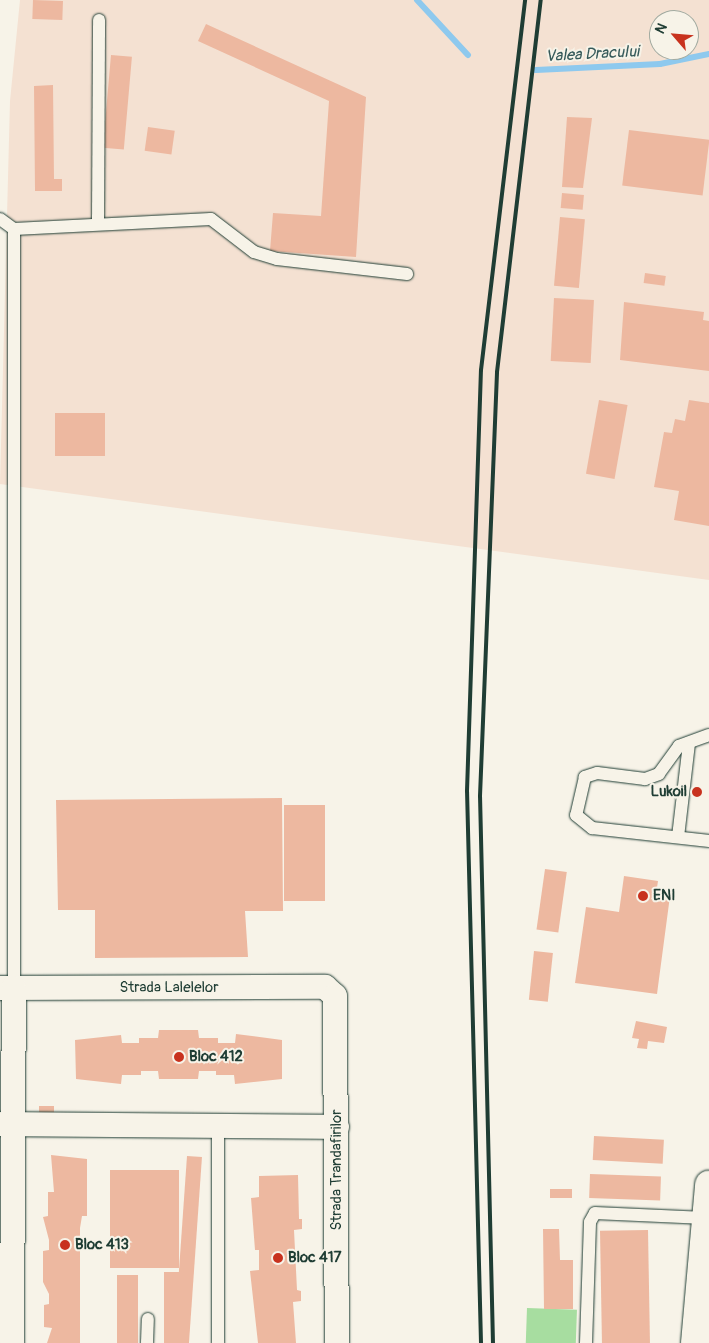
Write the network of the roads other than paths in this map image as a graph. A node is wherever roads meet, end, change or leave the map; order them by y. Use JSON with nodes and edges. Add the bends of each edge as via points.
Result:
{"nodes":[{"id":1,"x":100,"y":20,"type":"dead end"},
{"id":2,"x":0,"y":219,"type":"edge"},
{"id":3,"x":98,"y":223,"type":"junction"},
{"id":4,"x":14,"y":229,"type":"junction"},
{"id":5,"x":407,"y":274,"type":"dead end"},
{"id":6,"x":709,"y":735,"type":"edge"},
{"id":7,"x":689,"y":743,"type":"junction"},
{"id":8,"x":678,"y":836,"type":"junction"},
{"id":9,"x":709,"y":841,"type":"edge"},
{"id":10,"x":7,"y":988,"type":"edge"},
{"id":11,"x":335,"y":996,"type":"joint"},
{"id":12,"x":6,"y":1124,"type":"edge"},
{"id":13,"x":337,"y":1127,"type":"junction"},
{"id":14,"x":218,"y":1128,"type":"junction"},
{"id":15,"x":709,"y":1185,"type":"edge"},
{"id":16,"x":705,"y":1218,"type":"junction"},
{"id":17,"x":6,"y":1308,"type":"edge"},
{"id":18,"x":148,"y":1319,"type":"dead end"},
{"id":19,"x":12,"y":1343,"type":"edge"},
{"id":20,"x":147,"y":1343,"type":"edge"},
{"id":21,"x":218,"y":1343,"type":"edge"},
{"id":22,"x":337,"y":1343,"type":"edge"},
{"id":23,"x":586,"y":1343,"type":"edge"},
{"id":24,"x":695,"y":1343,"type":"edge"}],
"edges":[{"from":1,"to":3,"type":"lane"},
{"from":2,"to":4,"type":"lane"},
{"from":3,"to":4,"type":"lane"},
{"from":3,"to":5,"type":"lane","via":[[211,220],[254,252],[277,259]]},
{"from":4,"to":10,"type":"lane"},
{"from":6,"to":7,"type":"lane"},
{"from":7,"to":8,"type":"lane"},
{"from":7,"to":8,"type":"lane","via":[[668,756],[659,774],[646,779],[597,773],[585,777],[577,805],[581,823],[592,828]]},
{"from":8,"to":9,"type":"lane"},
{"from":10,"to":11,"type":"street","name":"Strada Lalelelor","via":[[325,987]]},
{"from":10,"to":12,"type":"street"},
{"from":11,"to":13,"type":"street","name":"Strada Trandafirilor"},
{"from":12,"to":14,"type":"street"},
{"from":12,"to":17,"type":"street"},
{"from":13,"to":14,"type":"street"},
{"from":13,"to":22,"type":"street","name":"Strada Trandafirilor"},
{"from":14,"to":21,"type":"lane"},
{"from":15,"to":16,"type":"highway"},
{"from":16,"to":23,"type":"lane","via":[[595,1213],[590,1222]]},
{"from":16,"to":24,"type":"highway"},
{"from":17,"to":19,"type":"street"},
{"from":18,"to":20,"type":"lane"}]}
